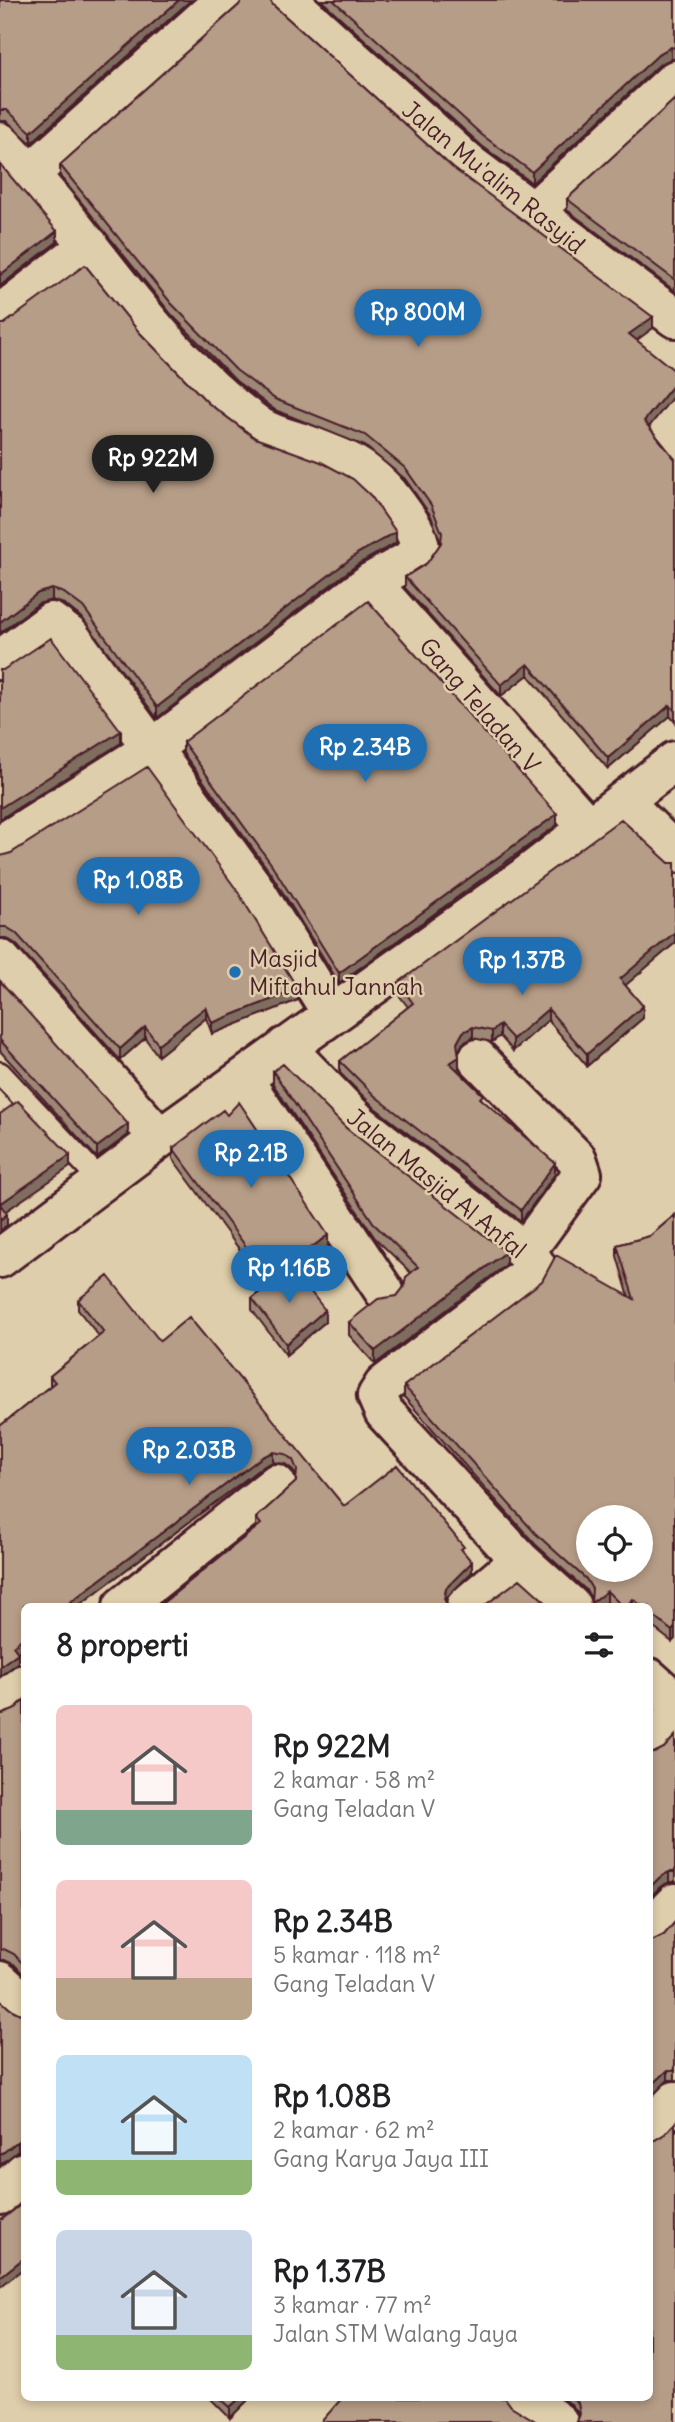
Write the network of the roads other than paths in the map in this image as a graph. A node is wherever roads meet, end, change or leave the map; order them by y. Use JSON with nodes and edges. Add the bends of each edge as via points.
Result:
{"nodes":[{"id":1,"x":224,"y":0,"type":"edge"},
{"id":2,"x":288,"y":0,"type":"edge"},
{"id":3,"x":675,"y":80,"type":"edge"},
{"id":4,"x":0,"y":142,"type":"edge"},
{"id":5,"x":31,"y":173,"type":"junction"},
{"id":6,"x":533,"y":212,"type":"junction"},
{"id":7,"x":89,"y":245,"type":"junction"},
{"id":8,"x":0,"y":314,"type":"edge"},
{"id":9,"x":675,"y":318,"type":"edge"},
{"id":10,"x":371,"y":582,"type":"junction"},
{"id":11,"x":0,"y":660,"type":"edge"},
{"id":12,"x":153,"y":747,"type":"junction"},
{"id":13,"x":675,"y":761,"type":"edge"},
{"id":14,"x":624,"y":802,"type":"junction"},
{"id":15,"x":589,"y":828,"type":"junction"},
{"id":16,"x":0,"y":845,"type":"edge"},
{"id":17,"x":675,"y":853,"type":"edge"},
{"id":18,"x":0,"y":959,"type":"edge"},
{"id":19,"x":332,"y":1014,"type":"junction"},
{"id":20,"x":285,"y":1047,"type":"junction"},
{"id":21,"x":478,"y":1059,"type":"dead end"},
{"id":22,"x":0,"y":1073,"type":"edge"},
{"id":23,"x":243,"y":1079,"type":"junction"},
{"id":24,"x":160,"y":1138,"type":"junction"},
{"id":25,"x":102,"y":1182,"type":"junction"},
{"id":26,"x":525,"y":1252,"type":"junction"},
{"id":27,"x":0,"y":1258,"type":"edge"},
{"id":28,"x":384,"y":1291,"type":"dead end"},
{"id":29,"x":276,"y":1484,"type":"dead end"},
{"id":30,"x":520,"y":1560,"type":"junction"},
{"id":31,"x":127,"y":1603,"type":"edge"},
{"id":32,"x":470,"y":1603,"type":"edge"},
{"id":33,"x":568,"y":1603,"type":"edge"},
{"id":34,"x":653,"y":1682,"type":"edge"},
{"id":35,"x":21,"y":1686,"type":"edge"},
{"id":36,"x":675,"y":1701,"type":"edge"},
{"id":37,"x":0,"y":1703,"type":"edge"},
{"id":38,"x":675,"y":1718,"type":"edge"},
{"id":39,"x":653,"y":1738,"type":"edge"},
{"id":40,"x":675,"y":1903,"type":"edge"},
{"id":41,"x":653,"y":1925,"type":"edge"},
{"id":42,"x":0,"y":1981,"type":"edge"},
{"id":43,"x":21,"y":2000,"type":"edge"},
{"id":44,"x":675,"y":2101,"type":"edge"},
{"id":45,"x":653,"y":2125,"type":"edge"},
{"id":46,"x":21,"y":2175,"type":"edge"},
{"id":47,"x":0,"y":2195,"type":"edge"},
{"id":48,"x":528,"y":2401,"type":"edge"},
{"id":49,"x":558,"y":2422,"type":"edge"}],
"edges":[{"from":1,"to":5,"type":"street"},
{"from":2,"to":6,"type":"street","name":"Jalan Mu'alim Rasyid","via":[[468,163]]},
{"from":3,"to":6,"type":"street"},
{"from":4,"to":5,"type":"street"},
{"from":5,"to":7,"type":"street"},
{"from":6,"to":9,"type":"street","name":"Jalan Mu'alim Rasyid"},
{"from":7,"to":8,"type":"street"},
{"from":7,"to":10,"type":"street","via":[[160,334],[224,401],[264,429],[365,468],[395,502],[420,548]]},
{"from":10,"to":12,"type":"street"},
{"from":10,"to":15,"type":"street","name":"Gang Teladan V"},
{"from":11,"to":12,"type":"street","via":[[40,628],[51,622],[59,626]]},
{"from":12,"to":16,"type":"street"},
{"from":12,"to":19,"type":"street","via":[[254,888]]},
{"from":13,"to":14,"type":"street"},
{"from":14,"to":15,"type":"street"},
{"from":14,"to":17,"type":"street"},
{"from":15,"to":19,"type":"street"},
{"from":18,"to":24,"type":"street"},
{"from":19,"to":20,"type":"street"},
{"from":20,"to":23,"type":"street"},
{"from":20,"to":26,"type":"street","name":"Jalan Masjid Al Anfal","via":[[360,1124]]},
{"from":21,"to":26,"type":"street","via":[[577,1158],[582,1174]]},
{"from":22,"to":25,"type":"lane"},
{"from":23,"to":24,"type":"street"},
{"from":23,"to":28,"type":"street"},
{"from":24,"to":25,"type":"street"},
{"from":25,"to":27,"type":"street"},
{"from":26,"to":30,"type":"street","name":"Jalan Masjid Al Anfal","via":[[535,1264],[528,1275],[384,1385],[377,1396],[384,1412]]},
{"from":29,"to":31,"type":"street"},
{"from":30,"to":32,"type":"street"},
{"from":30,"to":33,"type":"street","name":"Jalan Masjid Al Anfal"},
{"from":34,"to":36,"type":"street"},
{"from":35,"to":37,"type":"street"},
{"from":38,"to":39,"type":"street"},
{"from":40,"to":41,"type":"street"},
{"from":42,"to":43,"type":"street"},
{"from":44,"to":45,"type":"street"},
{"from":46,"to":47,"type":"street"},
{"from":48,"to":49,"type":"street"}]}
